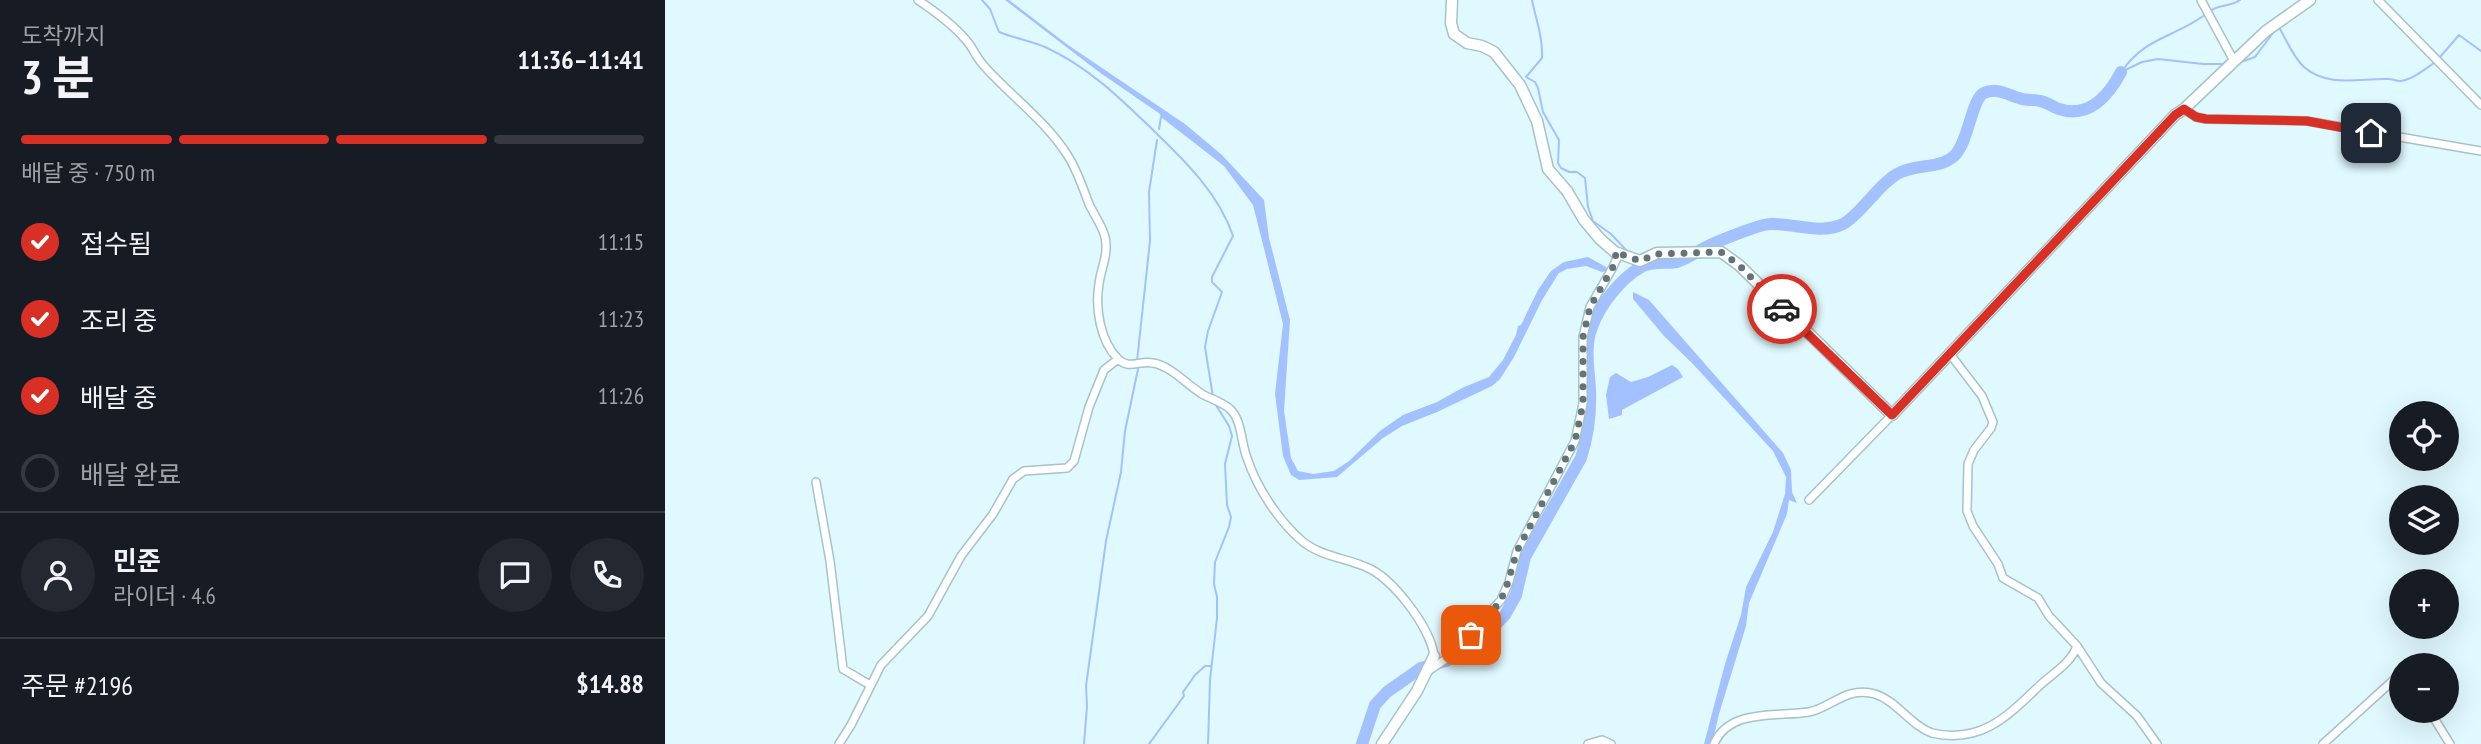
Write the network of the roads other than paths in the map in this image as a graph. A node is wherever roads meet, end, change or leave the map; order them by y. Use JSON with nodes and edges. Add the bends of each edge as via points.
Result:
{"nodes":[{"id":1,"x":918,"y":0,"type":"edge"},
{"id":2,"x":1453,"y":0,"type":"edge"},
{"id":3,"x":2310,"y":0,"type":"edge"},
{"id":4,"x":2378,"y":0,"type":"edge"},
{"id":5,"x":2203,"y":3,"type":"edge"},
{"id":6,"x":2234,"y":61,"type":"junction"},
{"id":7,"x":2481,"y":106,"type":"edge"},
{"id":8,"x":2184,"y":109,"type":"junction"},
{"id":9,"x":2481,"y":151,"type":"edge"},
{"id":10,"x":1615,"y":252,"type":"junction"},
{"id":11,"x":1950,"y":354,"type":"junction"},
{"id":12,"x":1118,"y":359,"type":"junction"},
{"id":13,"x":1892,"y":415,"type":"junction"},
{"id":14,"x":815,"y":482,"type":"dead end"},
{"id":15,"x":1809,"y":500,"type":"dead end"},
{"id":16,"x":2077,"y":646,"type":"junction"},
{"id":17,"x":1434,"y":656,"type":"joint"},
{"id":18,"x":1427,"y":671,"type":"junction"},
{"id":19,"x":2389,"y":684,"type":"edge"},
{"id":20,"x":870,"y":685,"type":"junction"},
{"id":21,"x":2437,"y":723,"type":"edge"},
{"id":22,"x":839,"y":744,"type":"edge"},
{"id":23,"x":1382,"y":744,"type":"edge"},
{"id":24,"x":1588,"y":744,"type":"edge"},
{"id":25,"x":1611,"y":744,"type":"edge"},
{"id":26,"x":1714,"y":744,"type":"edge"},
{"id":27,"x":2157,"y":744,"type":"edge"},
{"id":28,"x":2323,"y":744,"type":"edge"},
{"id":29,"x":2450,"y":744,"type":"edge"}],
"edges":[{"from":1,"to":12,"type":"street","via":[[964,39],[975,57],[1044,125],[1068,156],[1104,235],[1099,314]]},
{"from":2,"to":10,"type":"street","via":[[1454,34],[1490,50],[1507,66],[1537,121],[1548,169],[1590,228]]},
{"from":3,"to":6,"type":"street"},
{"from":4,"to":7,"type":"street"},
{"from":5,"to":6,"type":"street"},
{"from":6,"to":8,"type":"street"},
{"from":8,"to":9,"type":"street","via":[[2206,119],[2307,121]]},
{"from":8,"to":11,"type":"street"},
{"from":10,"to":13,"type":"street","via":[[1640,261],[1657,254],[1721,252]]},
{"from":10,"to":18,"type":"street","via":[[1613,267],[1590,307],[1583,337],[1583,404],[1575,441],[1517,551],[1501,600],[1449,657]]},
{"from":11,"to":13,"type":"street"},
{"from":11,"to":16,"type":"street","via":[[1982,396],[1993,422],[1968,464],[1967,511],[1973,526],[2003,578],[2038,598]]},
{"from":12,"to":17,"type":"street","via":[[1131,365],[1160,364],[1230,409],[1250,467],[1288,527],[1317,551],[1364,566],[1389,580],[1425,629]]},
{"from":12,"to":20,"type":"street","via":[[1104,370],[1075,461],[1067,468],[1024,471],[1013,479],[961,556],[928,616],[885,659]]},
{"from":13,"to":15,"type":"street"},
{"from":14,"to":20,"type":"street","via":[[843,669]]},
{"from":16,"to":26,"type":"street","via":[[2069,661],[2012,714],[1977,734],[1931,732],[1872,693],[1843,696],[1811,712],[1739,721],[1723,729]]},
{"from":16,"to":27,"type":"street","via":[[2101,683],[2137,716]]},
{"from":17,"to":18,"type":"street"},
{"from":18,"to":23,"type":"street"},
{"from":19,"to":28,"type":"street"},
{"from":20,"to":22,"type":"street"},
{"from":21,"to":29,"type":"street"},
{"from":24,"to":25,"type":"street","via":[[1602,740]]}]}
